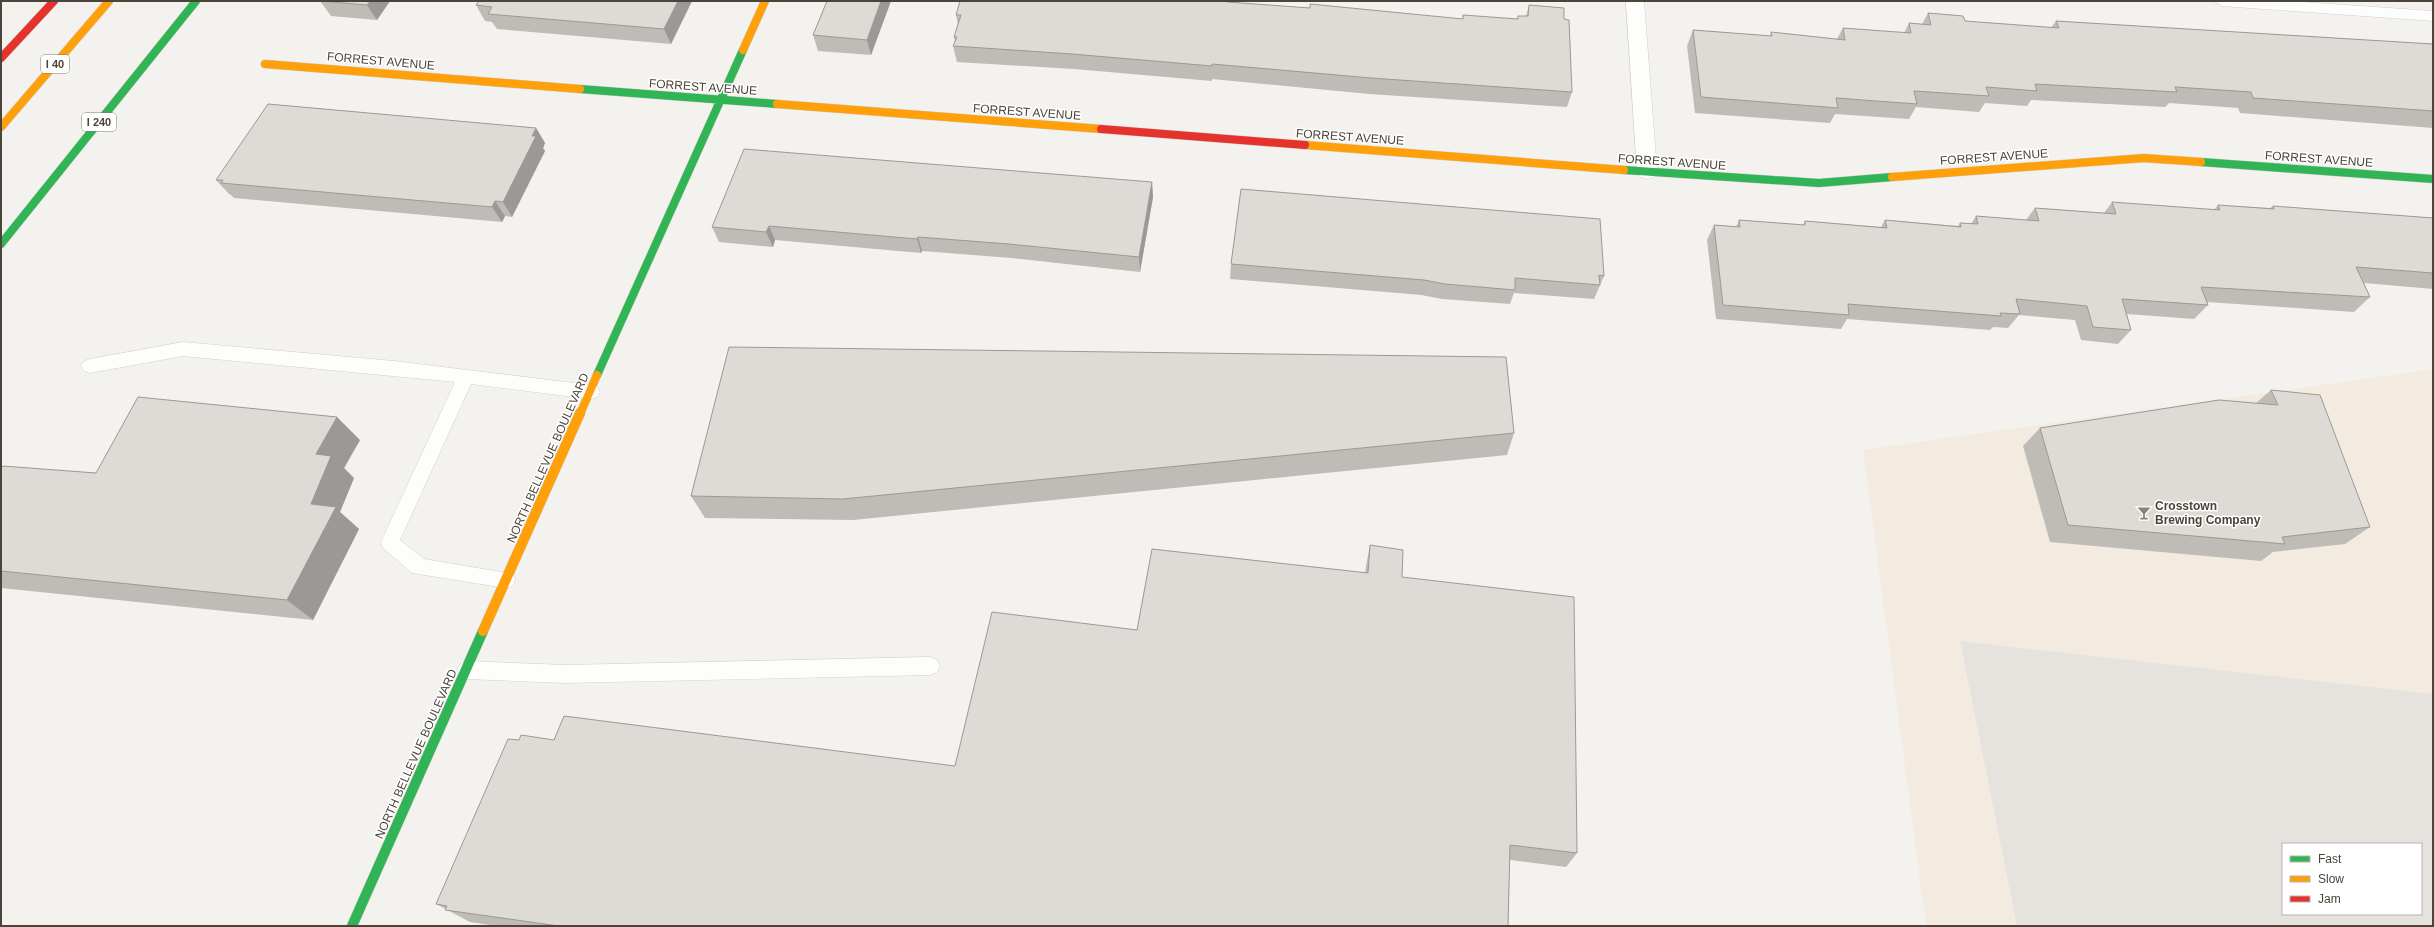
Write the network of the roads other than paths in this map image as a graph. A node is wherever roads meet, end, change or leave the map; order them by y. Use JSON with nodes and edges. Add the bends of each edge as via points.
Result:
{"nodes":[{"id":1,"x":54,"y":1,"type":"edge"},
{"id":2,"x":109,"y":1,"type":"edge"},
{"id":3,"x":196,"y":1,"type":"edge"},
{"id":4,"x":765,"y":1,"type":"edge"},
{"id":5,"x":1635,"y":1,"type":"edge"},
{"id":6,"x":2221,"y":1,"type":"edge"},
{"id":7,"x":2433,"y":16,"type":"edge"},
{"id":8,"x":1,"y":58,"type":"edge"},
{"id":9,"x":265,"y":64,"type":"dead end"},
{"id":10,"x":721,"y":100,"type":"junction"},
{"id":11,"x":1,"y":127,"type":"edge"},
{"id":12,"x":1647,"y":172,"type":"junction"},
{"id":13,"x":2433,"y":178,"type":"edge"},
{"id":14,"x":1,"y":244,"type":"edge"},
{"id":15,"x":90,"y":366,"type":"dead end"},
{"id":16,"x":466,"y":377,"type":"junction"},
{"id":17,"x":591,"y":392,"type":"junction"},
{"id":18,"x":506,"y":580,"type":"junction"},
{"id":19,"x":930,"y":666,"type":"dead end"},
{"id":20,"x":467,"y":670,"type":"junction"},
{"id":21,"x":352,"y":926,"type":"edge"}],
"edges":[{"from":1,"to":8,"type":"main road"},
{"from":2,"to":11,"type":"main road","number":"I 40"},
{"from":3,"to":14,"type":"main road","number":"I 240"},
{"from":4,"to":10,"type":"main road","name":"NORTH BELLEVUE BOULEVARD"},
{"from":5,"to":12,"type":"street"},
{"from":6,"to":7,"type":"lane"},
{"from":9,"to":10,"type":"main road","name":"FORREST AVENUE"},
{"from":10,"to":12,"type":"main road","name":"FORREST AVENUE"},
{"from":10,"to":17,"type":"main road","name":"NORTH BELLEVUE BOULEVARD"},
{"from":12,"to":13,"type":"main road","name":"FORREST AVENUE","via":[[1819,183],[2144,158]]},
{"from":15,"to":16,"type":"lane","via":[[183,349]]},
{"from":16,"to":17,"type":"lane"},
{"from":16,"to":18,"type":"lane","via":[[390,542],[419,567]]},
{"from":17,"to":18,"type":"main road","name":"NORTH BELLEVUE BOULEVARD"},
{"from":18,"to":20,"type":"main road","name":"NORTH BELLEVUE BOULEVARD"},
{"from":19,"to":20,"type":"lane","via":[[565,674]]},
{"from":20,"to":21,"type":"main road","name":"NORTH BELLEVUE BOULEVARD"}]}
